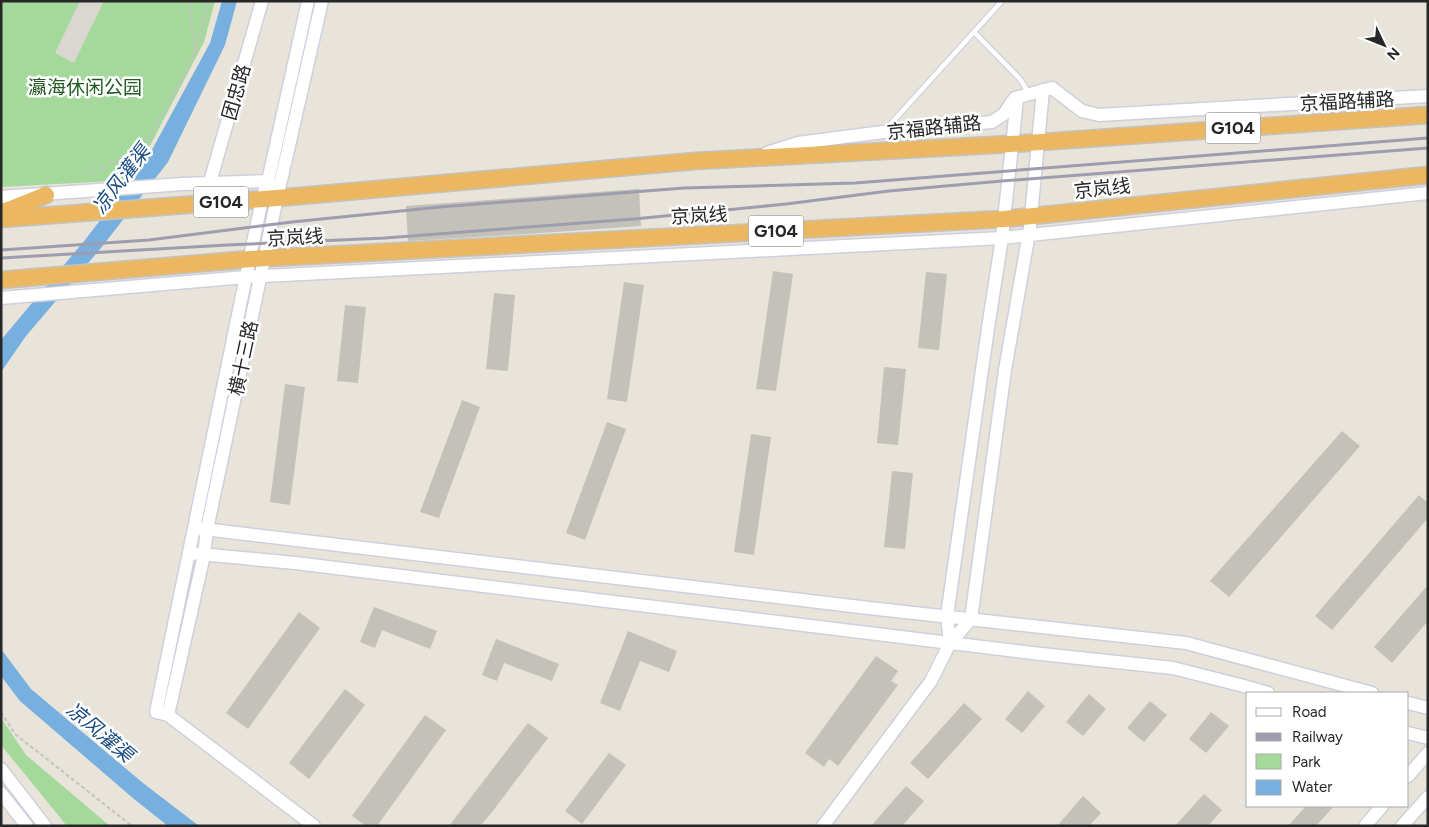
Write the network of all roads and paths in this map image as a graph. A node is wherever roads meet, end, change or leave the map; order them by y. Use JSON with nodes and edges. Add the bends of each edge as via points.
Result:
{"nodes":[{"id":1,"x":190,"y":1,"type":"edge"},
{"id":2,"x":209,"y":1,"type":"edge"},
{"id":3,"x":262,"y":1,"type":"edge"},
{"id":4,"x":308,"y":1,"type":"edge"},
{"id":5,"x":322,"y":1,"type":"edge"},
{"id":6,"x":1002,"y":1,"type":"edge"},
{"id":7,"x":974,"y":32,"type":"junction"},
{"id":8,"x":194,"y":52,"type":"junction"},
{"id":9,"x":1043,"y":90,"type":"junction"},
{"id":10,"x":1023,"y":95,"type":"junction"},
{"id":11,"x":1428,"y":96,"type":"edge"},
{"id":12,"x":1428,"y":115,"type":"edge"},
{"id":13,"x":883,"y":132,"type":"junction"},
{"id":14,"x":1039,"y":141,"type":"junction"},
{"id":15,"x":1011,"y":144,"type":"junction"},
{"id":16,"x":752,"y":158,"type":"junction"},
{"id":17,"x":87,"y":172,"type":"dead end"},
{"id":18,"x":1428,"y":175,"type":"edge"},
{"id":19,"x":268,"y":181,"type":"junction"},
{"id":20,"x":210,"y":182,"type":"junction"},
{"id":21,"x":1428,"y":193,"type":"edge"},
{"id":22,"x":46,"y":195,"type":"junction"},
{"id":23,"x":1,"y":197,"type":"edge"},
{"id":24,"x":270,"y":198,"type":"junction"},
{"id":25,"x":1,"y":212,"type":"edge"},
{"id":26,"x":1031,"y":216,"type":"junction"},
{"id":27,"x":1004,"y":219,"type":"junction"},
{"id":28,"x":1,"y":220,"type":"edge"},
{"id":29,"x":1028,"y":236,"type":"junction"},
{"id":30,"x":1002,"y":238,"type":"junction"},
{"id":31,"x":258,"y":258,"type":"junction"},
{"id":32,"x":260,"y":276,"type":"junction"},
{"id":33,"x":246,"y":277,"type":"junction"},
{"id":34,"x":1,"y":280,"type":"edge"},
{"id":35,"x":1,"y":298,"type":"edge"},
{"id":36,"x":201,"y":528,"type":"junction"},
{"id":37,"x":189,"y":554,"type":"junction"},
{"id":38,"x":204,"y":555,"type":"junction"},
{"id":39,"x":947,"y":616,"type":"junction"},
{"id":40,"x":971,"y":619,"type":"junction"},
{"id":41,"x":950,"y":643,"type":"junction"},
{"id":42,"x":1265,"y":692,"type":"edge"},
{"id":43,"x":1368,"y":692,"type":"edge"},
{"id":44,"x":1409,"y":703,"type":"edge"},
{"id":45,"x":1428,"y":708,"type":"edge"},
{"id":46,"x":1,"y":712,"type":"edge"},
{"id":47,"x":162,"y":714,"type":"junction"},
{"id":48,"x":1409,"y":733,"type":"edge"},
{"id":49,"x":1428,"y":738,"type":"edge"},
{"id":50,"x":1428,"y":753,"type":"edge"},
{"id":51,"x":1,"y":769,"type":"edge"},
{"id":52,"x":1409,"y":775,"type":"edge"},
{"id":53,"x":1,"y":793,"type":"edge"},
{"id":54,"x":1428,"y":797,"type":"edge"},
{"id":55,"x":1381,"y":807,"type":"edge"},
{"id":56,"x":27,"y":826,"type":"edge"},
{"id":57,"x":45,"y":826,"type":"edge"},
{"id":58,"x":132,"y":826,"type":"edge"},
{"id":59,"x":314,"y":826,"type":"edge"},
{"id":60,"x":823,"y":826,"type":"edge"},
{"id":61,"x":1365,"y":826,"type":"edge"},
{"id":62,"x":1402,"y":826,"type":"edge"}],
"edges":[{"from":1,"to":8,"type":"path"},
{"from":2,"to":8,"type":"path"},
{"from":3,"to":20,"type":"street","name":"团忠路"},
{"from":4,"to":19,"type":"street"},
{"from":5,"to":24,"type":"street","name":"横十三路"},
{"from":6,"to":7,"type":"lane"},
{"from":7,"to":10,"type":"lane","via":[[1020,79]]},
{"from":7,"to":13,"type":"lane"},
{"from":8,"to":17,"type":"path","via":[[146,143],[137,152]]},
{"from":9,"to":10,"type":"street"},
{"from":9,"to":11,"type":"street","name":"京福路辅路","via":[[1055,90],[1082,111],[1099,115]]},
{"from":9,"to":14,"type":"street"},
{"from":10,"to":13,"type":"street","name":"京福路辅路","via":[[1013,100],[1006,113],[994,121]]},
{"from":10,"to":15,"type":"street"},
{"from":12,"to":14,"type":"highway","number":"G104"},
{"from":13,"to":16,"type":"street","name":"京福路辅路","via":[[798,143]]},
{"from":14,"to":15,"type":"highway","number":"G104"},
{"from":14,"to":26,"type":"street"},
{"from":15,"to":16,"type":"highway","number":"G104"},
{"from":15,"to":27,"type":"street"},
{"from":16,"to":24,"type":"highway","number":"G104"},
{"from":18,"to":26,"type":"highway","name":"京岚线","number":"G104"},
{"from":19,"to":20,"type":"street"},
{"from":19,"to":24,"type":"street"},
{"from":20,"to":22,"type":"street"},
{"from":21,"to":29,"type":"street"},
{"from":22,"to":23,"type":"street"},
{"from":22,"to":25,"type":"highway"},
{"from":24,"to":28,"type":"highway","number":"G104"},
{"from":24,"to":31,"type":"street","name":"横十三路"},
{"from":26,"to":27,"type":"highway","name":"京岚线","number":"G104"},
{"from":26,"to":29,"type":"street"},
{"from":27,"to":30,"type":"street"},
{"from":27,"to":31,"type":"highway","name":"京岚线","number":"G104"},
{"from":29,"to":30,"type":"street"},
{"from":29,"to":40,"type":"street","via":[[1005,370]]},
{"from":30,"to":32,"type":"street"},
{"from":30,"to":39,"type":"street"},
{"from":31,"to":32,"type":"street","name":"横十三路"},
{"from":31,"to":33,"type":"street","name":"横十三路"},
{"from":31,"to":34,"type":"highway","name":"京岚线","number":"G104"},
{"from":32,"to":33,"type":"street"},
{"from":32,"to":36,"type":"street","name":"横十三路"},
{"from":33,"to":35,"type":"street"},
{"from":33,"to":36,"type":"street","name":"横十三路"},
{"from":36,"to":37,"type":"street","name":"横十三路"},
{"from":36,"to":38,"type":"street","name":"横十三路"},
{"from":36,"to":39,"type":"street"},
{"from":37,"to":38,"type":"street"},
{"from":37,"to":47,"type":"street","name":"横十三路"},
{"from":38,"to":41,"type":"street","via":[[295,563]]},
{"from":38,"to":47,"type":"street","name":"横十三路"},
{"from":39,"to":40,"type":"street"},
{"from":39,"to":41,"type":"street"},
{"from":40,"to":41,"type":"street"},
{"from":40,"to":43,"type":"street","via":[[1186,643]]},
{"from":41,"to":42,"type":"street","via":[[1173,668]]},
{"from":41,"to":60,"type":"street","via":[[931,681]]},
{"from":44,"to":45,"type":"street"},
{"from":46,"to":58,"type":"path","via":[[15,734]]},
{"from":47,"to":59,"type":"street"},
{"from":48,"to":49,"type":"street"},
{"from":50,"to":52,"type":"street"},
{"from":51,"to":57,"type":"street"},
{"from":53,"to":56,"type":"street"},
{"from":54,"to":62,"type":"street"},
{"from":55,"to":61,"type":"street"}]}
